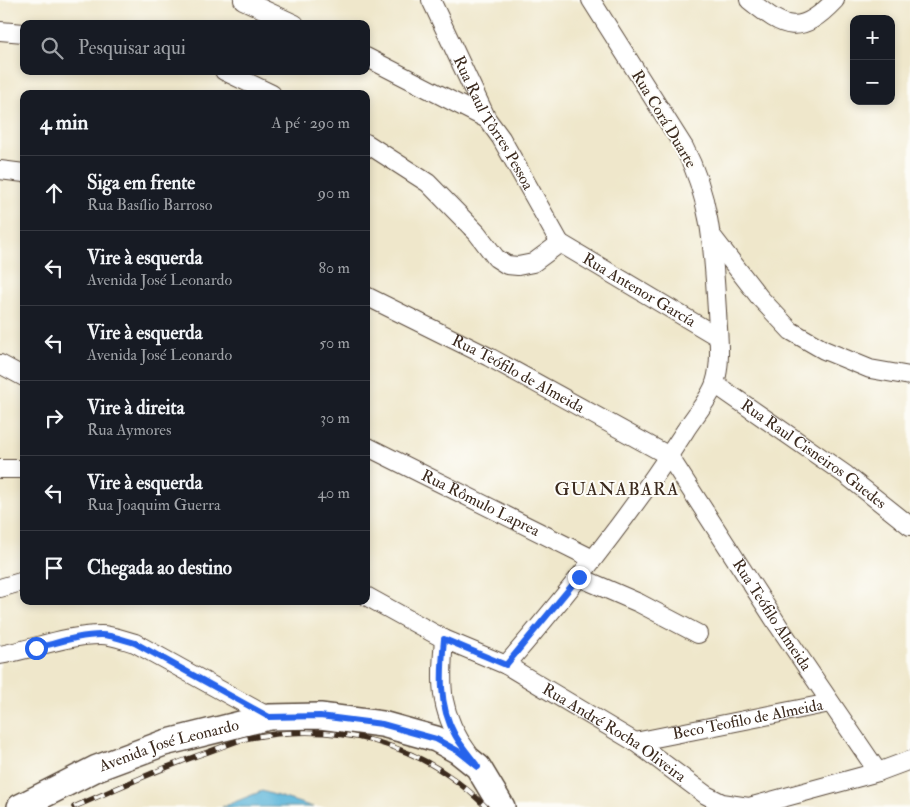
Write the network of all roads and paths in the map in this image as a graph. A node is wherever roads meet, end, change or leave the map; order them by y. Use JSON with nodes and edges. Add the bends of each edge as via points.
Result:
{"nodes":[{"id":1,"x":242,"y":0,"type":"edge"},
{"id":2,"x":591,"y":0,"type":"edge"},
{"id":3,"x":749,"y":0,"type":"edge"},
{"id":4,"x":835,"y":0,"type":"edge"},
{"id":5,"x":430,"y":1,"type":"edge"},
{"id":6,"x":286,"y":20,"type":"edge"},
{"id":7,"x":0,"y":31,"type":"edge"},
{"id":8,"x":20,"y":33,"type":"edge"},
{"id":9,"x":370,"y":59,"type":"edge"},
{"id":10,"x":232,"y":75,"type":"edge"},
{"id":11,"x":264,"y":90,"type":"edge"},
{"id":12,"x":488,"y":119,"type":"junction"},
{"id":13,"x":370,"y":146,"type":"edge"},
{"id":14,"x":0,"y":170,"type":"edge"},
{"id":15,"x":20,"y":172,"type":"edge"},
{"id":16,"x":712,"y":236,"type":"junction"},
{"id":17,"x":560,"y":243,"type":"junction"},
{"id":18,"x":370,"y":298,"type":"edge"},
{"id":19,"x":718,"y":337,"type":"junction"},
{"id":20,"x":0,"y":364,"type":"edge"},
{"id":21,"x":20,"y":374,"type":"edge"},
{"id":22,"x":910,"y":376,"type":"edge"},
{"id":23,"x":715,"y":384,"type":"junction"},
{"id":24,"x":370,"y":448,"type":"edge"},
{"id":25,"x":669,"y":456,"type":"junction"},
{"id":26,"x":0,"y":469,"type":"edge"},
{"id":27,"x":20,"y":469,"type":"edge"},
{"id":28,"x":910,"y":526,"type":"edge"},
{"id":29,"x":593,"y":559,"type":"junction"},
{"id":30,"x":579,"y":577,"type":"junction"},
{"id":31,"x":20,"y":582,"type":"edge"},
{"id":32,"x":0,"y":588,"type":"edge"},
{"id":33,"x":370,"y":598,"type":"edge"},
{"id":34,"x":698,"y":634,"type":"dead end"},
{"id":35,"x":444,"y":639,"type":"junction"},
{"id":36,"x":0,"y":654,"type":"edge"},
{"id":37,"x":506,"y":665,"type":"junction"},
{"id":38,"x":830,"y":703,"type":"junction"},
{"id":39,"x":269,"y":717,"type":"junction"},
{"id":40,"x":635,"y":742,"type":"junction"},
{"id":41,"x":910,"y":760,"type":"edge"},
{"id":42,"x":478,"y":767,"type":"junction"},
{"id":43,"x":878,"y":772,"type":"junction"},
{"id":44,"x":20,"y":807,"type":"edge"},
{"id":45,"x":502,"y":807,"type":"edge"},
{"id":46,"x":749,"y":807,"type":"edge"}],
"edges":[{"from":1,"to":6,"type":"street"},
{"from":2,"to":16,"type":"street","name":"Rua Corá Duarte","via":[[684,146],[706,201]]},
{"from":3,"to":4,"type":"street","via":[[771,18],[792,26],[807,23],[821,15]]},
{"from":5,"to":12,"type":"street","name":"Rua Raul Tôrres Pessoa"},
{"from":7,"to":8,"type":"street"},
{"from":9,"to":12,"type":"street"},
{"from":10,"to":11,"type":"street"},
{"from":12,"to":17,"type":"street","name":"Rua Raul Tôrres Pessoa"},
{"from":13,"to":17,"type":"street","via":[[428,183],[477,233],[496,258],[507,265],[533,263]]},
{"from":14,"to":15,"type":"street"},
{"from":16,"to":19,"type":"street","name":"Rua Corá Duarte"},
{"from":16,"to":22,"type":"street","via":[[760,298],[791,331],[824,350],[870,369]]},
{"from":17,"to":19,"type":"street","name":"Rua Antenor García"},
{"from":18,"to":25,"type":"street","name":"Rua Teófilo de Almeida","via":[[489,357]]},
{"from":19,"to":23,"type":"street","name":"Rua Corá Duarte"},
{"from":20,"to":21,"type":"street"},
{"from":23,"to":25,"type":"street"},
{"from":23,"to":28,"type":"street","name":"Rua Raul Cisneiros Guedes","via":[[846,475]]},
{"from":24,"to":29,"type":"street","name":"Rua Rômulo Laprea"},
{"from":25,"to":29,"type":"street"},
{"from":25,"to":38,"type":"street","name":"Rua Teófilo Almeida"},
{"from":26,"to":27,"type":"street"},
{"from":29,"to":30,"type":"street"},
{"from":30,"to":34,"type":"street"},
{"from":30,"to":37,"type":"street"},
{"from":31,"to":32,"type":"street"},
{"from":33,"to":35,"type":"street","name":"Rua André Rocha Oliveira"},
{"from":35,"to":37,"type":"street","name":"Rua André Rocha Oliveira"},
{"from":35,"to":42,"type":"street","via":[[441,678],[446,712],[454,735]]},
{"from":36,"to":39,"type":"street","via":[[85,637],[102,635],[118,638],[135,643]]},
{"from":37,"to":40,"type":"street","name":"Rua André Rocha Oliveira"},
{"from":38,"to":40,"type":"street","name":"Beco Teofilo de Almeida"},
{"from":38,"to":43,"type":"street","name":"Rua Teófilo Almeida"},
{"from":39,"to":42,"type":"street","name":"Avenida José Leonardo","via":[[320,716],[382,724],[436,739]]},
{"from":39,"to":44,"type":"street","name":"Avenida José Leonardo","via":[[164,743],[97,768]]},
{"from":40,"to":46,"type":"street","name":"Rua André Rocha Oliveira","via":[[706,795],[722,803]]},
{"from":41,"to":43,"type":"street"},
{"from":42,"to":45,"type":"street"},
{"from":43,"to":46,"type":"street"}]}
